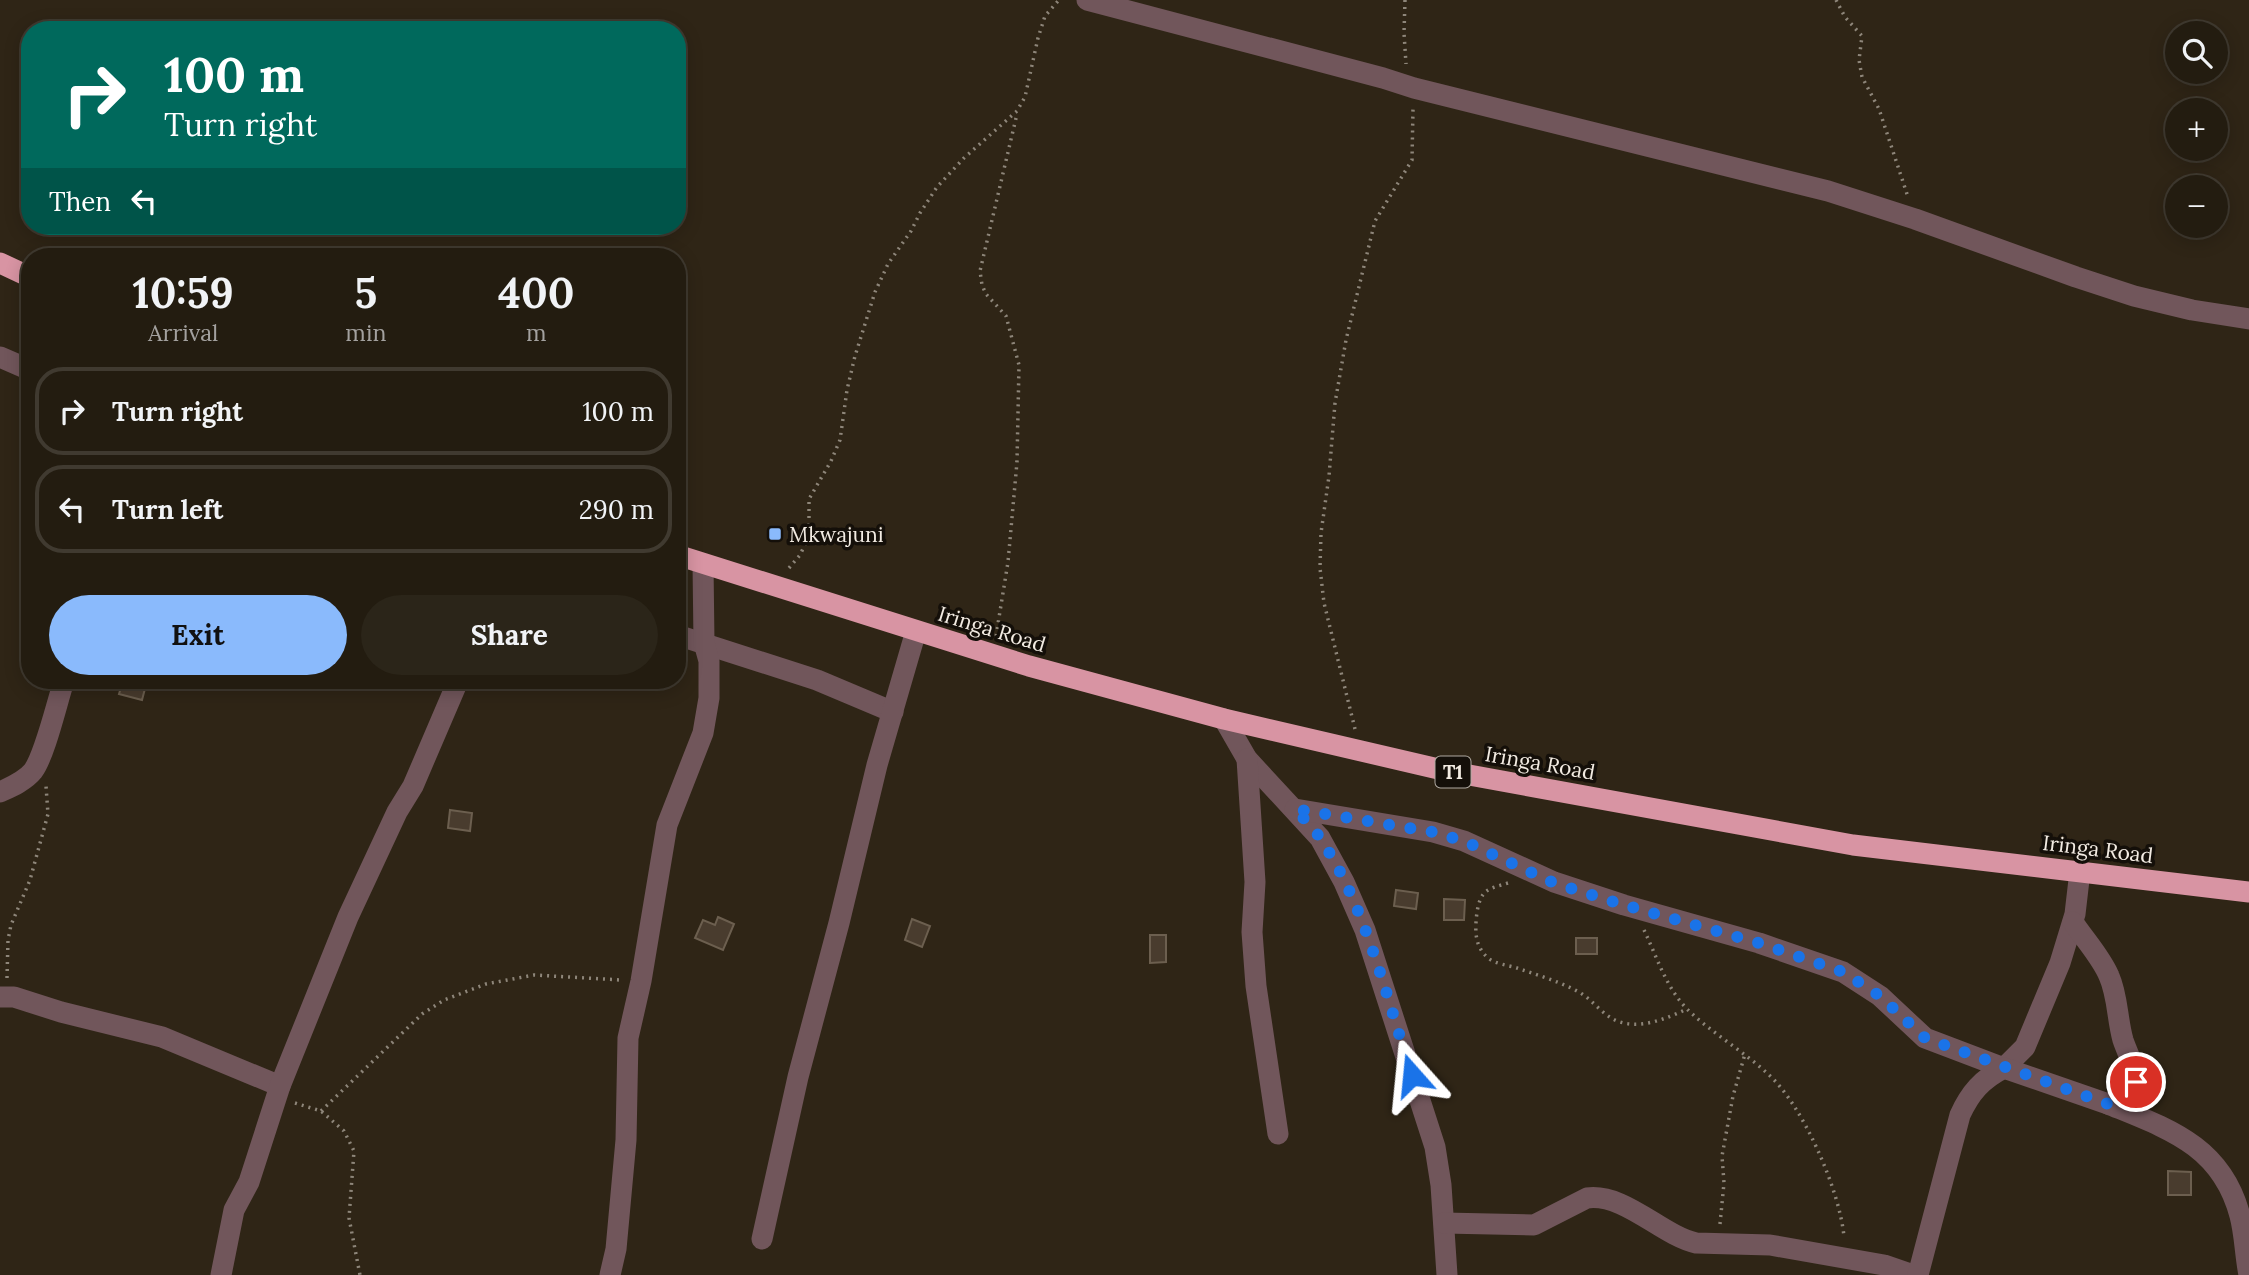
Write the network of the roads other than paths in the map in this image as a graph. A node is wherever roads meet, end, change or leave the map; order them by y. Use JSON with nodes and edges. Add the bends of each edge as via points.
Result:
{"nodes":[{"id":1,"x":1087,"y":0,"type":"edge"},
{"id":2,"x":0,"y":263,"type":"edge"},
{"id":3,"x":21,"y":273,"type":"edge"},
{"id":4,"x":2249,"y":319,"type":"edge"},
{"id":5,"x":0,"y":358,"type":"edge"},
{"id":6,"x":21,"y":366,"type":"edge"},
{"id":7,"x":686,"y":558,"type":"edge"},
{"id":8,"x":703,"y":564,"type":"junction"},
{"id":9,"x":916,"y":631,"type":"junction"},
{"id":10,"x":686,"y":638,"type":"edge"},
{"id":11,"x":704,"y":643,"type":"junction"},
{"id":12,"x":61,"y":689,"type":"edge"},
{"id":13,"x":455,"y":689,"type":"edge"},
{"id":14,"x":893,"y":712,"type":"junction"},
{"id":15,"x":1224,"y":719,"type":"junction"},
{"id":16,"x":1247,"y":759,"type":"junction"},
{"id":17,"x":0,"y":792,"type":"edge"},
{"id":18,"x":1295,"y":809,"type":"junction"},
{"id":19,"x":2080,"y":871,"type":"junction"},
{"id":20,"x":2249,"y":892,"type":"edge"},
{"id":21,"x":2073,"y":922,"type":"junction"},
{"id":22,"x":1,"y":997,"type":"edge"},
{"id":23,"x":2004,"y":1068,"type":"junction"},
{"id":24,"x":279,"y":1092,"type":"junction"},
{"id":25,"x":2108,"y":1104,"type":"junction"},
{"id":26,"x":1278,"y":1134,"type":"dead end"},
{"id":27,"x":1444,"y":1223,"type":"junction"},
{"id":28,"x":762,"y":1239,"type":"dead end"},
{"id":29,"x":221,"y":1275,"type":"edge"},
{"id":30,"x":610,"y":1275,"type":"edge"},
{"id":31,"x":1447,"y":1275,"type":"edge"},
{"id":32,"x":1915,"y":1275,"type":"edge"},
{"id":33,"x":2249,"y":1275,"type":"edge"}],
"edges":[{"from":1,"to":4,"type":"street","via":[[1414,88],[1828,191],[2134,296]]},
{"from":2,"to":3,"type":"highway"},
{"from":5,"to":6,"type":"street"},
{"from":7,"to":8,"type":"highway","name":"Iringa Road","number":"T1"},
{"from":8,"to":9,"type":"highway","name":"Iringa Road","number":"T1"},
{"from":8,"to":11,"type":"street"},
{"from":9,"to":14,"type":"street"},
{"from":9,"to":15,"type":"highway","name":"Iringa Road","number":"T1"},
{"from":10,"to":11,"type":"street"},
{"from":11,"to":14,"type":"street","via":[[817,680]]},
{"from":11,"to":30,"type":"street","via":[[709,698],[703,733],[667,825],[628,1038],[626,1140]]},
{"from":12,"to":17,"type":"street","via":[[33,771]]},
{"from":13,"to":24,"type":"street","via":[[348,917]]},
{"from":14,"to":28,"type":"street","via":[[798,1077]]},
{"from":15,"to":16,"type":"street"},
{"from":15,"to":19,"type":"highway","name":"Iringa Road","number":"T1","via":[[1447,771],[1853,845]]},
{"from":16,"to":18,"type":"street"},
{"from":16,"to":26,"type":"street","via":[[1256,986]]},
{"from":18,"to":23,"type":"street","via":[[1464,841],[1529,872],[1624,905],[1843,972],[1880,996],[1925,1038]]},
{"from":18,"to":27,"type":"street","via":[[1320,838],[1365,930],[1435,1147]]},
{"from":19,"to":20,"type":"highway","name":"Iringa Road","number":"T1"},
{"from":19,"to":21,"type":"street"},
{"from":21,"to":23,"type":"street","via":[[2025,1047]]},
{"from":21,"to":25,"type":"street","via":[[2109,976],[2135,1070],[2132,1091]]},
{"from":22,"to":24,"type":"street","via":[[162,1037]]},
{"from":23,"to":25,"type":"street"},
{"from":23,"to":32,"type":"street","via":[[1982,1082],[1960,1115]]},
{"from":24,"to":29,"type":"street","via":[[258,1158],[234,1210]]},
{"from":25,"to":33,"type":"street","via":[[2177,1133],[2222,1172],[2241,1218]]},
{"from":27,"to":31,"type":"street"},
{"from":27,"to":32,"type":"street","via":[[1534,1225],[1597,1197],[1687,1241],[1770,1245],[1885,1265]]}]}
